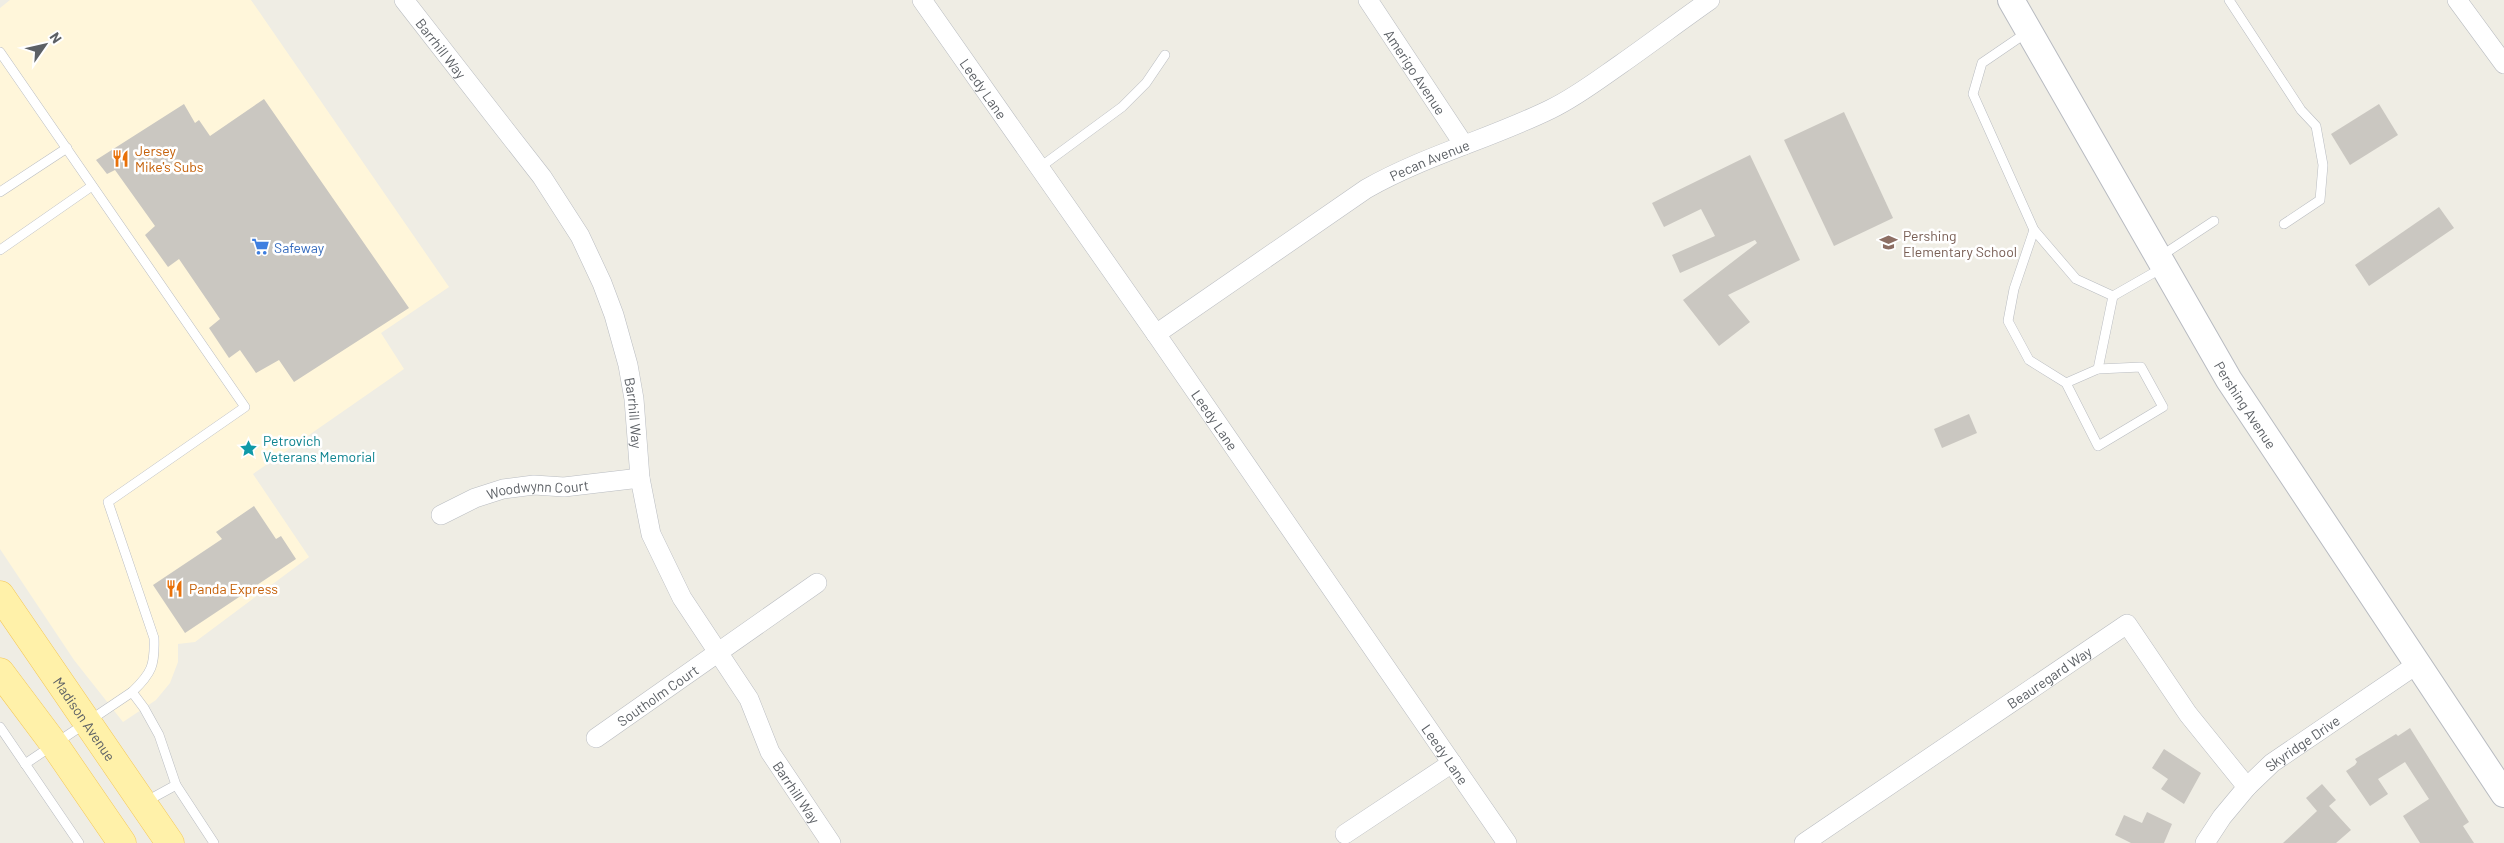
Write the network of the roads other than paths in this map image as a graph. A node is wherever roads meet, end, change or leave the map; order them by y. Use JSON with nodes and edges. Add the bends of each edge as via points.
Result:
{"nodes":[{"id":1,"x":404,"y":0,"type":"edge"},
{"id":2,"x":922,"y":0,"type":"edge"},
{"id":3,"x":1368,"y":0,"type":"edge"},
{"id":4,"x":1710,"y":0,"type":"edge"},
{"id":5,"x":2011,"y":0,"type":"edge"},
{"id":6,"x":2230,"y":0,"type":"edge"},
{"id":7,"x":2456,"y":0,"type":"edge"},
{"id":8,"x":2029,"y":31,"type":"junction"},
{"id":9,"x":0,"y":52,"type":"edge"},
{"id":10,"x":1165,"y":55,"type":"dead end"},
{"id":11,"x":2504,"y":64,"type":"edge"},
{"id":12,"x":1464,"y":145,"type":"junction"},
{"id":13,"x":66,"y":148,"type":"junction"},
{"id":14,"x":1039,"y":168,"type":"junction"},
{"id":15,"x":92,"y":186,"type":"junction"},
{"id":16,"x":0,"y":192,"type":"edge"},
{"id":17,"x":2214,"y":221,"type":"dead end"},
{"id":18,"x":2284,"y":224,"type":"dead end"},
{"id":19,"x":2034,"y":230,"type":"junction"},
{"id":20,"x":0,"y":250,"type":"edge"},
{"id":21,"x":2161,"y":262,"type":"junction"},
{"id":22,"x":2113,"y":296,"type":"junction"},
{"id":23,"x":1156,"y":334,"type":"junction"},
{"id":24,"x":2098,"y":369,"type":"junction"},
{"id":25,"x":2066,"y":383,"type":"junction"},
{"id":26,"x":640,"y":478,"type":"junction"},
{"id":27,"x":441,"y":515,"type":"dead end"},
{"id":28,"x":817,"y":582,"type":"dead end"},
{"id":29,"x":0,"y":595,"type":"edge"},
{"id":30,"x":718,"y":652,"type":"junction"},
{"id":31,"x":2419,"y":663,"type":"junction"},
{"id":32,"x":0,"y":672,"type":"edge"},
{"id":33,"x":132,"y":692,"type":"junction"},
{"id":34,"x":87,"y":721,"type":"junction"},
{"id":35,"x":0,"y":728,"type":"edge"},
{"id":36,"x":596,"y":738,"type":"dead end"},
{"id":37,"x":54,"y":744,"type":"junction"},
{"id":38,"x":1452,"y":763,"type":"junction"},
{"id":39,"x":25,"y":764,"type":"junction"},
{"id":40,"x":176,"y":785,"type":"junction"},
{"id":41,"x":2247,"y":787,"type":"junction"},
{"id":42,"x":2504,"y":794,"type":"edge"},
{"id":43,"x":143,"y":803,"type":"junction"},
{"id":44,"x":1346,"y":834,"type":"dead end"},
{"id":45,"x":79,"y":843,"type":"edge"},
{"id":46,"x":122,"y":843,"type":"edge"},
{"id":47,"x":170,"y":843,"type":"edge"},
{"id":48,"x":214,"y":843,"type":"edge"},
{"id":49,"x":831,"y":843,"type":"edge"},
{"id":50,"x":1507,"y":843,"type":"edge"},
{"id":51,"x":1804,"y":843,"type":"edge"},
{"id":52,"x":2205,"y":843,"type":"edge"}],
"edges":[{"from":1,"to":26,"type":"street","name":"Barrhill Way","via":[[542,177],[580,236],[605,291],[628,365]]},
{"from":2,"to":14,"type":"street","name":"Leedy Lane"},
{"from":3,"to":12,"type":"street","name":"Amerigo Avenue"},
{"from":4,"to":12,"type":"street","name":"Pecan Avenue","via":[[1581,92],[1508,129]]},
{"from":5,"to":8,"type":"street","name":"Pershing Avenue"},
{"from":6,"to":18,"type":"lane","via":[[2302,110],[2316,126],[2324,165],[2320,200]]},
{"from":7,"to":11,"type":"street"},
{"from":8,"to":19,"type":"lane","via":[[1982,63],[1972,94]]},
{"from":8,"to":21,"type":"street","name":"Pershing Avenue"},
{"from":9,"to":13,"type":"lane"},
{"from":10,"to":14,"type":"lane","via":[[1146,83],[1122,107]]},
{"from":12,"to":23,"type":"street","name":"Pecan Avenue","via":[[1401,169],[1366,189]]},
{"from":13,"to":15,"type":"lane"},
{"from":13,"to":16,"type":"lane"},
{"from":14,"to":23,"type":"street","name":"Leedy Lane"},
{"from":15,"to":20,"type":"lane"},
{"from":15,"to":33,"type":"lane","via":[[245,407],[108,502],[154,638],[154,659],[147,678]]},
{"from":17,"to":21,"type":"lane"},
{"from":19,"to":22,"type":"lane","via":[[2076,279]]},
{"from":19,"to":25,"type":"lane","via":[[2014,289],[2008,321],[2029,360]]},
{"from":21,"to":22,"type":"lane"},
{"from":21,"to":31,"type":"street","name":"Pershing Avenue","via":[[2229,380]]},
{"from":22,"to":24,"type":"lane"},
{"from":23,"to":38,"type":"street","name":"Leedy Lane"},
{"from":24,"to":25,"type":"lane"},
{"from":24,"to":25,"type":"lane","via":[[2141,366],[2163,407],[2098,446]]},
{"from":26,"to":27,"type":"street","name":"Woodwynn Court","via":[[503,489],[475,498]]},
{"from":26,"to":30,"type":"street","name":"Barrhill Way","via":[[652,534],[665,564],[682,598]]},
{"from":28,"to":30,"type":"street","name":"Southolm Court"},
{"from":29,"to":34,"type":"main road","name":"Madison Avenue"},
{"from":30,"to":36,"type":"street","name":"Southolm Court"},
{"from":30,"to":49,"type":"street","name":"Barrhill Way","via":[[749,699],[770,752]]},
{"from":31,"to":41,"type":"street","name":"Skyridge Drive","via":[[2298,744]]},
{"from":31,"to":42,"type":"street","name":"Pershing Avenue"},
{"from":32,"to":37,"type":"main road"},
{"from":33,"to":34,"type":"lane"},
{"from":33,"to":40,"type":"lane","via":[[159,735]]},
{"from":34,"to":37,"type":"lane"},
{"from":34,"to":43,"type":"main road","name":"Madison Avenue"},
{"from":35,"to":39,"type":"lane"},
{"from":37,"to":39,"type":"lane"},
{"from":37,"to":46,"type":"main road"},
{"from":38,"to":44,"type":"street"},
{"from":38,"to":50,"type":"street","name":"Leedy Lane"},
{"from":39,"to":45,"type":"lane"},
{"from":40,"to":43,"type":"lane"},
{"from":40,"to":48,"type":"lane"},
{"from":41,"to":51,"type":"street","name":"Beauregard Way","via":[[2188,714],[2127,624]]},
{"from":41,"to":52,"type":"street","name":"Skyridge Drive"},
{"from":43,"to":47,"type":"main road","name":"Madison Avenue"}]}
